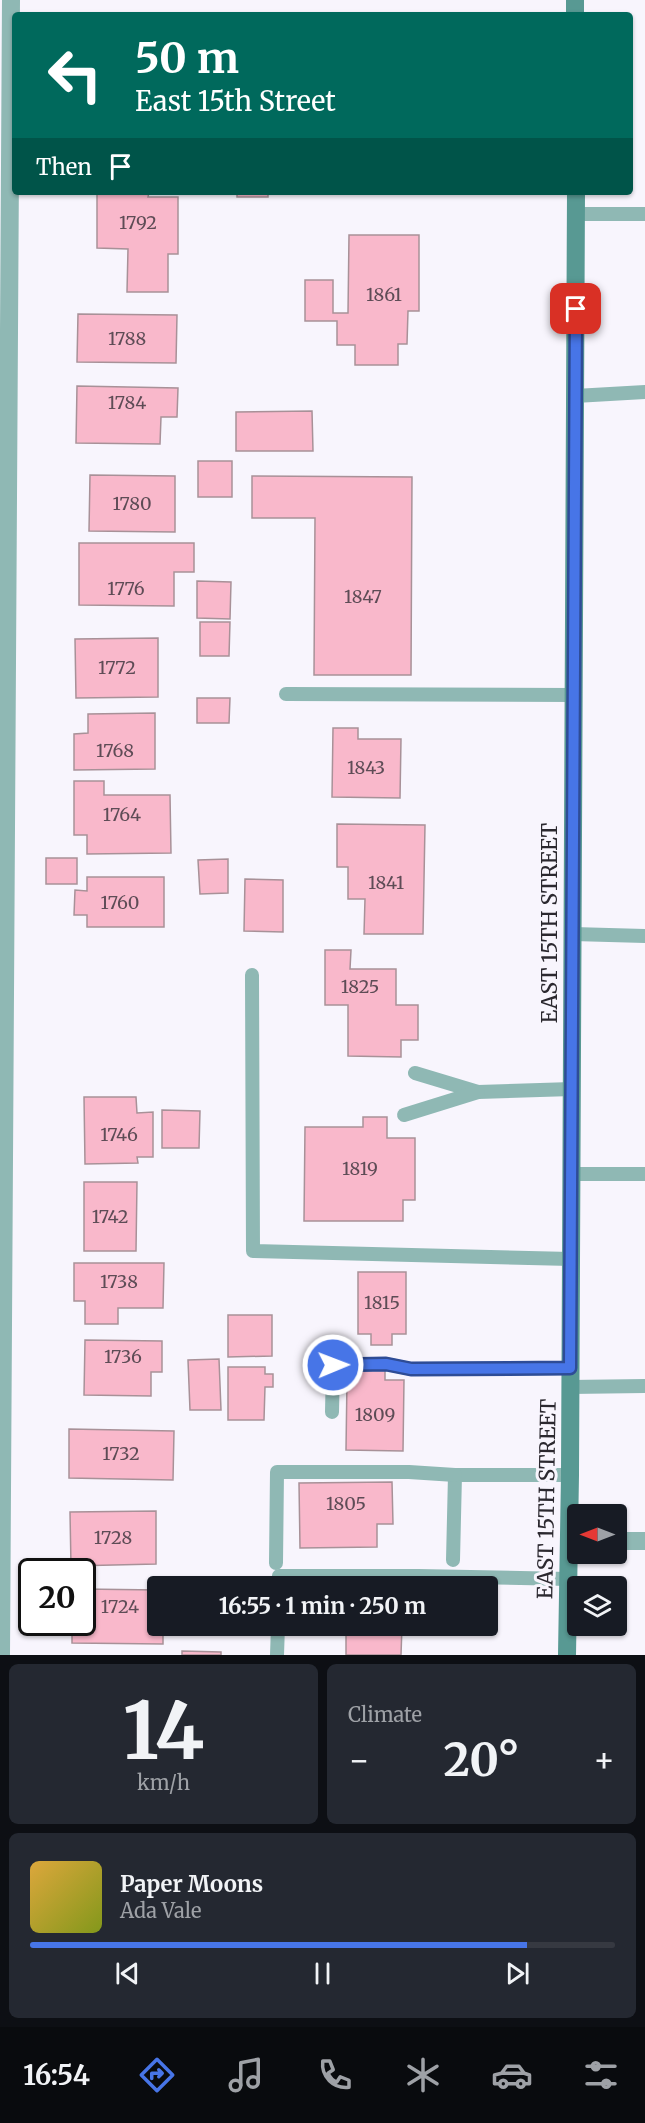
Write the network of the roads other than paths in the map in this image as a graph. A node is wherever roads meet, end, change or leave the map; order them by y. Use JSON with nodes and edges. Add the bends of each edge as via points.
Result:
{"nodes":[{"id":1,"x":11,"y":0,"type":"edge"},
{"id":2,"x":9,"y":25,"type":"edge"},
{"id":3,"x":576,"y":195,"type":"edge"},
{"id":4,"x":576,"y":214,"type":"junction"},
{"id":5,"x":645,"y":214,"type":"edge"},
{"id":6,"x":645,"y":392,"type":"edge"},
{"id":7,"x":575,"y":396,"type":"junction"},
{"id":8,"x":286,"y":694,"type":"dead end"},
{"id":9,"x":574,"y":695,"type":"junction"},
{"id":10,"x":573,"y":934,"type":"junction"},
{"id":11,"x":645,"y":936,"type":"edge"},
{"id":12,"x":252,"y":975,"type":"dead end"},
{"id":13,"x":415,"y":1073,"type":"dead end"},
{"id":14,"x":572,"y":1089,"type":"junction"},
{"id":15,"x":478,"y":1092,"type":"junction"},
{"id":16,"x":404,"y":1115,"type":"dead end"},
{"id":17,"x":572,"y":1174,"type":"junction"},
{"id":18,"x":645,"y":1174,"type":"edge"},
{"id":19,"x":571,"y":1259,"type":"junction"},
{"id":20,"x":570,"y":1368,"type":"junction"},
{"id":21,"x":645,"y":1386,"type":"edge"},
{"id":22,"x":570,"y":1387,"type":"junction"},
{"id":23,"x":332,"y":1412,"type":"dead end"},
{"id":24,"x":455,"y":1475,"type":"junction"},
{"id":25,"x":570,"y":1475,"type":"junction"},
{"id":26,"x":572,"y":1504,"type":"edge"},
{"id":27,"x":627,"y":1541,"type":"edge"},
{"id":28,"x":645,"y":1541,"type":"edge"},
{"id":29,"x":453,"y":1560,"type":"dead end"},
{"id":30,"x":276,"y":1563,"type":"dead end"},
{"id":31,"x":498,"y":1578,"type":"edge"},
{"id":32,"x":567,"y":1579,"type":"edge"},
{"id":33,"x":278,"y":1636,"type":"edge"},
{"id":34,"x":568,"y":1636,"type":"edge"},
{"id":35,"x":1,"y":1655,"type":"edge"},
{"id":36,"x":277,"y":1655,"type":"edge"},
{"id":37,"x":567,"y":1655,"type":"edge"}],
"edges":[{"from":1,"to":2,"type":"street"},
{"from":2,"to":35,"type":"street"},
{"from":3,"to":4,"type":"main road","name":"EAST 15TH STREET"},
{"from":4,"to":5,"type":"lane"},
{"from":4,"to":7,"type":"main road","name":"EAST 15TH STREET"},
{"from":6,"to":7,"type":"lane"},
{"from":7,"to":9,"type":"main road","name":"EAST 15TH STREET"},
{"from":8,"to":9,"type":"lane"},
{"from":9,"to":10,"type":"main road","name":"EAST 15TH STREET"},
{"from":10,"to":11,"type":"lane"},
{"from":10,"to":14,"type":"main road","name":"EAST 15TH STREET"},
{"from":12,"to":19,"type":"lane","via":[[253,1251]]},
{"from":13,"to":15,"type":"lane"},
{"from":14,"to":15,"type":"lane"},
{"from":14,"to":17,"type":"main road","name":"EAST 15TH STREET"},
{"from":15,"to":16,"type":"lane"},
{"from":17,"to":18,"type":"lane"},
{"from":17,"to":19,"type":"main road","name":"EAST 15TH STREET"},
{"from":19,"to":20,"type":"main road","name":"EAST 15TH STREET"},
{"from":20,"to":22,"type":"main road","name":"EAST 15TH STREET"},
{"from":20,"to":23,"type":"lane","via":[[411,1369],[386,1364],[333,1365]]},
{"from":21,"to":22,"type":"lane"},
{"from":22,"to":25,"type":"main road","name":"EAST 15TH STREET"},
{"from":24,"to":25,"type":"lane"},
{"from":24,"to":29,"type":"lane"},
{"from":24,"to":30,"type":"lane","via":[[277,1472]]},
{"from":25,"to":26,"type":"main road","name":"EAST 15TH STREET"},
{"from":27,"to":28,"type":"street"},
{"from":31,"to":32,"type":"lane"},
{"from":33,"to":36,"type":"lane"},
{"from":34,"to":37,"type":"main road","name":"EAST 15TH STREET"}]}
